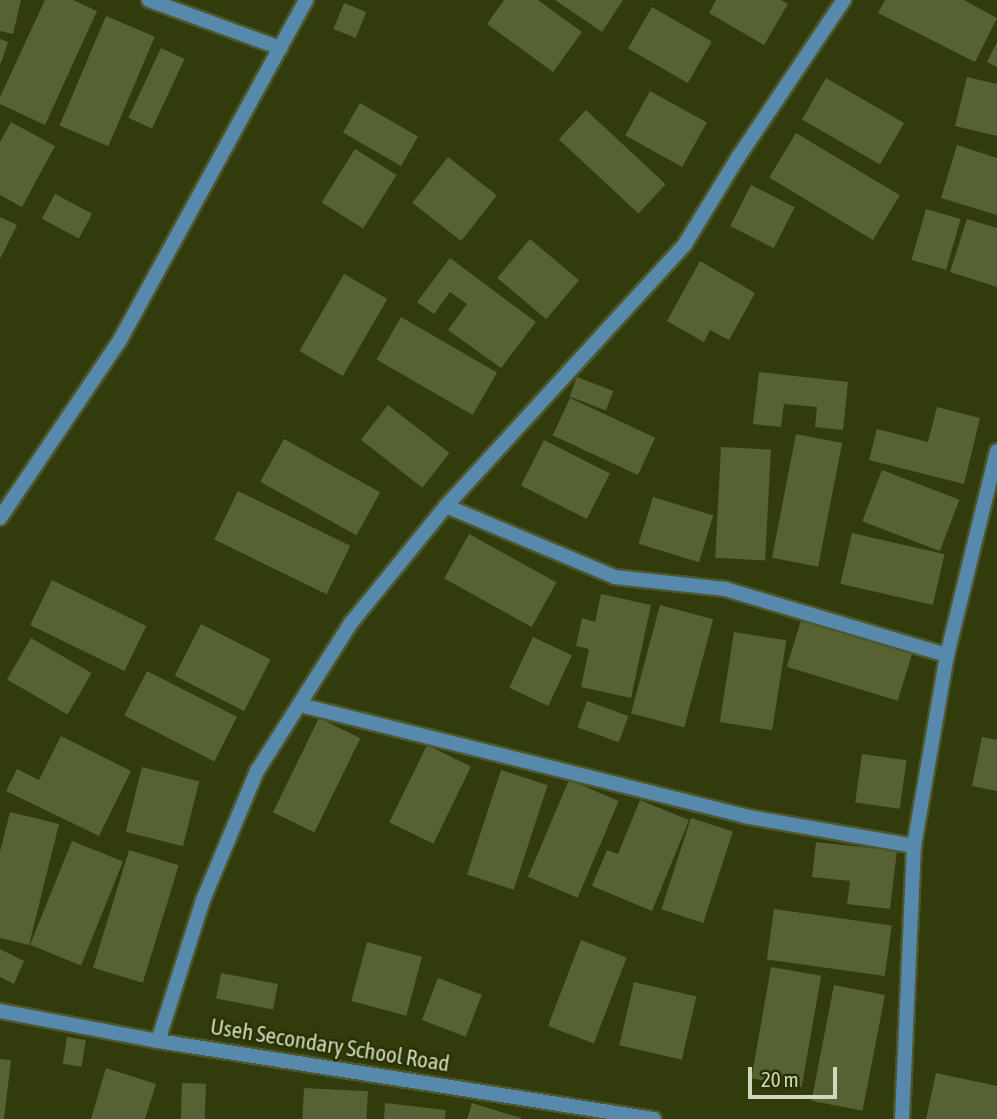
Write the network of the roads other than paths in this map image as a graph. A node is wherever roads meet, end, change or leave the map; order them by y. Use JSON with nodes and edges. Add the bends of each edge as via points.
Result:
{"nodes":[{"id":1,"x":149,"y":0,"type":"edge"},
{"id":2,"x":306,"y":0,"type":"edge"},
{"id":3,"x":844,"y":0,"type":"edge"},
{"id":4,"x":281,"y":48,"type":"junction"},
{"id":5,"x":997,"y":451,"type":"edge"},
{"id":6,"x":446,"y":506,"type":"junction"},
{"id":7,"x":0,"y":518,"type":"edge"},
{"id":8,"x":947,"y":655,"type":"junction"},
{"id":9,"x":300,"y":705,"type":"junction"},
{"id":10,"x":914,"y":846,"type":"junction"},
{"id":11,"x":0,"y":1011,"type":"edge"},
{"id":12,"x":158,"y":1041,"type":"junction"},
{"id":13,"x":653,"y":1119,"type":"edge"},
{"id":14,"x":902,"y":1119,"type":"edge"}],
"edges":[{"from":1,"to":4,"type":"street"},
{"from":2,"to":4,"type":"street"},
{"from":3,"to":6,"type":"street","via":[[685,244]]},
{"from":4,"to":7,"type":"street","via":[[120,340]]},
{"from":5,"to":8,"type":"street"},
{"from":6,"to":8,"type":"street","via":[[615,577],[726,589]]},
{"from":6,"to":9,"type":"street","via":[[351,623]]},
{"from":8,"to":10,"type":"street"},
{"from":9,"to":10,"type":"street","via":[[744,816]]},
{"from":9,"to":12,"type":"street","via":[[257,771],[203,900]]},
{"from":10,"to":14,"type":"street"},
{"from":11,"to":12,"type":"street","name":"Useh Secondary School Road"},
{"from":12,"to":13,"type":"street","name":"Useh Secondary School Road"}]}
